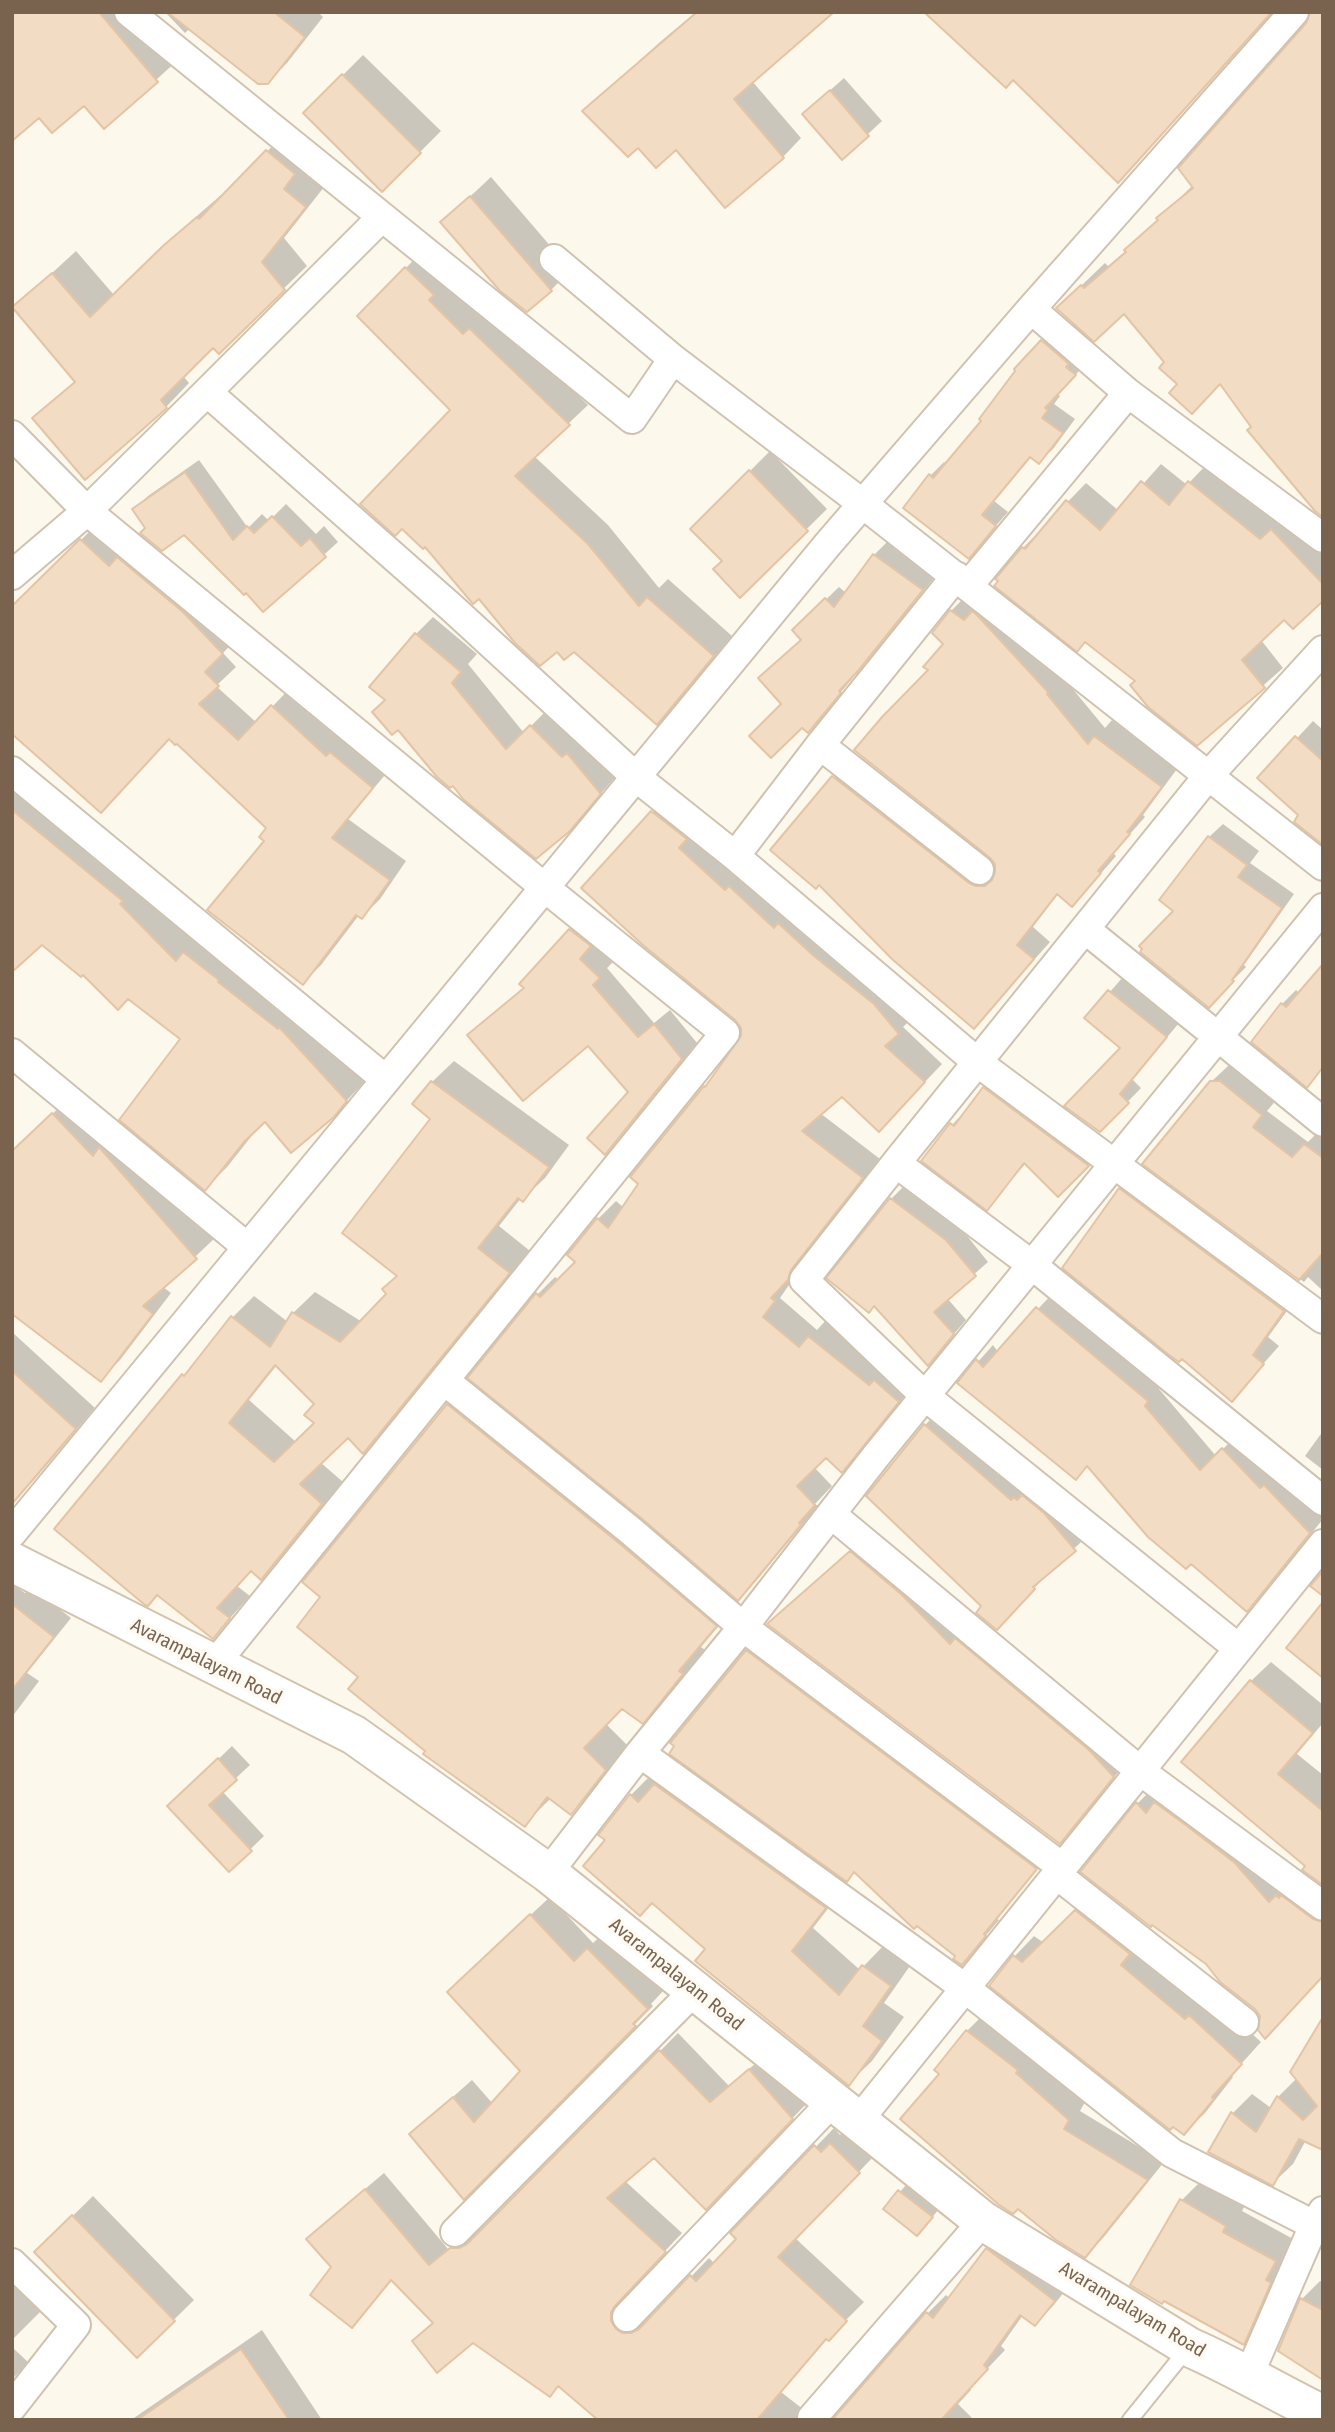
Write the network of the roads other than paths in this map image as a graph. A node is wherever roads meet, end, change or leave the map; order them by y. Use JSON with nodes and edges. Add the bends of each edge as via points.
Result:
{"nodes":[{"id":1,"x":129,"y":12,"type":"edge"},
{"id":2,"x":1294,"y":12,"type":"edge"},
{"id":3,"x":383,"y":217,"type":"junction"},
{"id":4,"x":554,"y":259,"type":"dead end"},
{"id":5,"x":1031,"y":309,"type":"junction"},
{"id":6,"x":673,"y":359,"type":"junction"},
{"id":7,"x":207,"y":392,"type":"junction"},
{"id":8,"x":1128,"y":393,"type":"junction"},
{"id":9,"x":12,"y":435,"type":"edge"},
{"id":10,"x":863,"y":504,"type":"junction"},
{"id":11,"x":88,"y":511,"type":"junction"},
{"id":12,"x":1323,"y":538,"type":"edge"},
{"id":13,"x":12,"y":575,"type":"edge"},
{"id":14,"x":962,"y":581,"type":"junction"},
{"id":15,"x":1323,"y":650,"type":"edge"},
{"id":16,"x":820,"y":745,"type":"junction"},
{"id":17,"x":12,"y":771,"type":"edge"},
{"id":18,"x":1208,"y":776,"type":"junction"},
{"id":19,"x":636,"y":777,"type":"junction"},
{"id":20,"x":736,"y":856,"type":"junction"},
{"id":21,"x":1323,"y":866,"type":"edge"},
{"id":22,"x":979,"y":870,"type":"dead end"},
{"id":23,"x":544,"y":887,"type":"junction"},
{"id":24,"x":1323,"y":908,"type":"edge"},
{"id":25,"x":1085,"y":929,"type":"junction"},
{"id":26,"x":1218,"y":1036,"type":"junction"},
{"id":27,"x":12,"y":1053,"type":"edge"},
{"id":28,"x":978,"y":1062,"type":"junction"},
{"id":29,"x":385,"y":1079,"type":"junction"},
{"id":30,"x":1323,"y":1122,"type":"edge"},
{"id":31,"x":896,"y":1163,"type":"junction"},
{"id":32,"x":1113,"y":1164,"type":"junction"},
{"id":33,"x":247,"y":1247,"type":"junction"},
{"id":34,"x":1032,"y":1265,"type":"junction"},
{"id":35,"x":1323,"y":1319,"type":"edge"},
{"id":36,"x":444,"y":1381,"type":"junction"},
{"id":37,"x":925,"y":1396,"type":"junction"},
{"id":38,"x":1323,"y":1501,"type":"edge"},
{"id":39,"x":831,"y":1514,"type":"junction"},
{"id":40,"x":12,"y":1533,"type":"edge"},
{"id":41,"x":1323,"y":1544,"type":"edge"},
{"id":42,"x":12,"y":1562,"type":"edge"},
{"id":43,"x":743,"y":1627,"type":"junction"},
{"id":44,"x":1238,"y":1648,"type":"junction"},
{"id":45,"x":213,"y":1666,"type":"junction"},
{"id":46,"x":640,"y":1753,"type":"junction"},
{"id":47,"x":1139,"y":1770,"type":"junction"},
{"id":48,"x":1059,"y":1871,"type":"junction"},
{"id":49,"x":548,"y":1873,"type":"junction"},
{"id":50,"x":1323,"y":1906,"type":"edge"},
{"id":51,"x":965,"y":1988,"type":"junction"},
{"id":52,"x":695,"y":1990,"type":"junction"},
{"id":53,"x":1244,"y":2022,"type":"dead end"},
{"id":54,"x":845,"y":2111,"type":"junction"},
{"id":55,"x":1318,"y":2218,"type":"edge"},
{"id":56,"x":983,"y":2221,"type":"junction"},
{"id":57,"x":455,"y":2232,"type":"dead end"},
{"id":58,"x":12,"y":2263,"type":"edge"},
{"id":59,"x":627,"y":2317,"type":"dead end"},
{"id":60,"x":1189,"y":2347,"type":"junction"},
{"id":61,"x":1248,"y":2377,"type":"junction"},
{"id":62,"x":12,"y":2407,"type":"edge"},
{"id":63,"x":1323,"y":2415,"type":"edge"},
{"id":64,"x":812,"y":2417,"type":"dead end"},
{"id":65,"x":1130,"y":2420,"type":"edge"}],
"edges":[{"from":1,"to":3,"type":"street"},
{"from":2,"to":5,"type":"street"},
{"from":3,"to":6,"type":"street","via":[[632,419]]},
{"from":3,"to":7,"type":"street"},
{"from":4,"to":6,"type":"street"},
{"from":5,"to":8,"type":"street"},
{"from":5,"to":10,"type":"street"},
{"from":6,"to":10,"type":"street"},
{"from":7,"to":11,"type":"street"},
{"from":7,"to":19,"type":"street","via":[[452,607]]},
{"from":8,"to":12,"type":"street"},
{"from":8,"to":14,"type":"street"},
{"from":9,"to":11,"type":"street"},
{"from":10,"to":14,"type":"street"},
{"from":10,"to":19,"type":"street"},
{"from":11,"to":13,"type":"street"},
{"from":11,"to":23,"type":"street"},
{"from":14,"to":16,"type":"street"},
{"from":14,"to":18,"type":"street"},
{"from":15,"to":18,"type":"street"},
{"from":16,"to":20,"type":"street"},
{"from":16,"to":22,"type":"street"},
{"from":17,"to":29,"type":"street"},
{"from":18,"to":21,"type":"street"},
{"from":18,"to":25,"type":"street"},
{"from":19,"to":20,"type":"street"},
{"from":19,"to":23,"type":"street"},
{"from":20,"to":28,"type":"street"},
{"from":23,"to":29,"type":"street"},
{"from":23,"to":36,"type":"street","via":[[726,1033]]},
{"from":24,"to":26,"type":"street"},
{"from":25,"to":26,"type":"street"},
{"from":25,"to":28,"type":"street"},
{"from":26,"to":30,"type":"street"},
{"from":26,"to":32,"type":"street"},
{"from":27,"to":33,"type":"street"},
{"from":28,"to":31,"type":"street"},
{"from":28,"to":32,"type":"street"},
{"from":29,"to":33,"type":"street"},
{"from":31,"to":34,"type":"street"},
{"from":31,"to":37,"type":"street","via":[[804,1280]]},
{"from":32,"to":34,"type":"street"},
{"from":32,"to":35,"type":"street"},
{"from":33,"to":40,"type":"street"},
{"from":34,"to":37,"type":"street"},
{"from":34,"to":38,"type":"street"},
{"from":36,"to":43,"type":"street"},
{"from":36,"to":45,"type":"street"},
{"from":37,"to":39,"type":"street"},
{"from":37,"to":44,"type":"street"},
{"from":39,"to":43,"type":"street"},
{"from":39,"to":47,"type":"street"},
{"from":41,"to":44,"type":"street"},
{"from":42,"to":45,"type":"street","name":"Avarampalayam Road"},
{"from":43,"to":46,"type":"street"},
{"from":43,"to":48,"type":"street"},
{"from":44,"to":47,"type":"street"},
{"from":45,"to":49,"type":"street","name":"Avarampalayam Road","via":[[354,1735]]},
{"from":46,"to":49,"type":"street"},
{"from":46,"to":51,"type":"street"},
{"from":47,"to":48,"type":"street"},
{"from":47,"to":50,"type":"street"},
{"from":48,"to":51,"type":"street"},
{"from":48,"to":53,"type":"street"},
{"from":49,"to":52,"type":"street","name":"Avarampalayam Road"},
{"from":51,"to":54,"type":"street"},
{"from":51,"to":55,"type":"street","via":[[1172,2153]]},
{"from":52,"to":54,"type":"street","name":"Avarampalayam Road"},
{"from":52,"to":57,"type":"street"},
{"from":54,"to":56,"type":"street","name":"Avarampalayam Road"},
{"from":54,"to":59,"type":"street"},
{"from":55,"to":61,"type":"street"},
{"from":56,"to":60,"type":"street","name":"Avarampalayam Road"},
{"from":56,"to":64,"type":"street"},
{"from":58,"to":62,"type":"street","via":[[76,2325]]},
{"from":60,"to":61,"type":"street","name":"Avarampalayam Road"},
{"from":60,"to":65,"type":"lane"},
{"from":61,"to":63,"type":"street","name":"Avarampalayam Road"}]}
